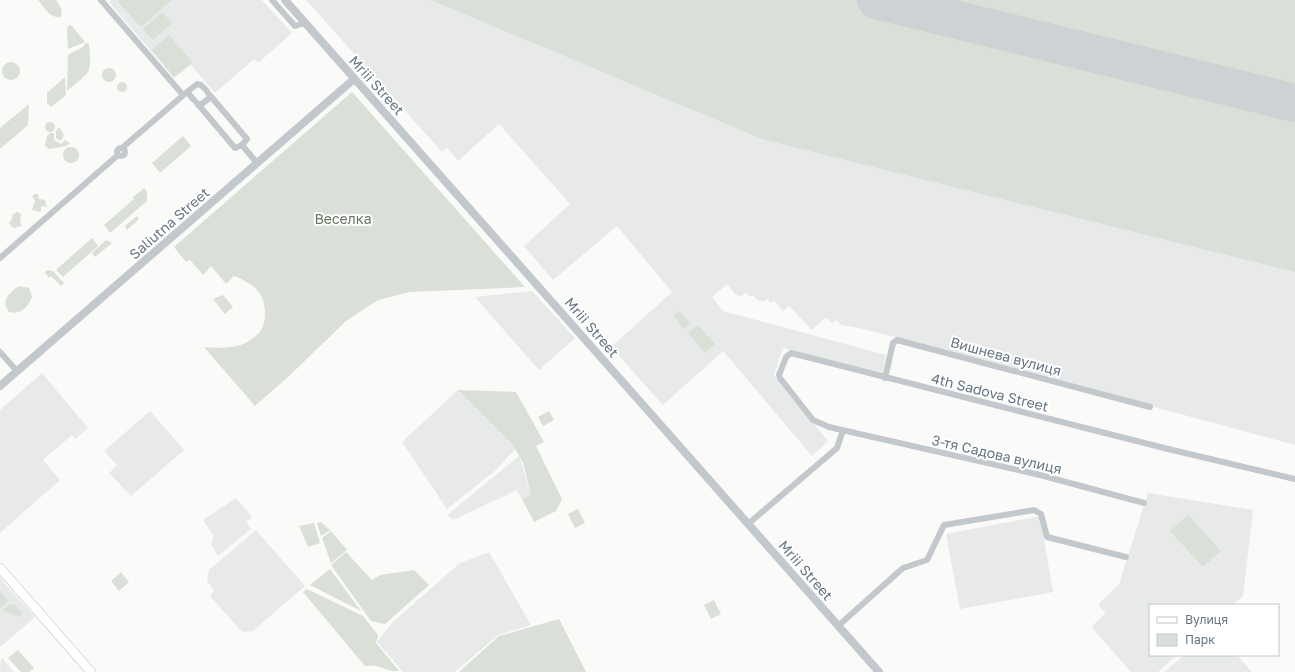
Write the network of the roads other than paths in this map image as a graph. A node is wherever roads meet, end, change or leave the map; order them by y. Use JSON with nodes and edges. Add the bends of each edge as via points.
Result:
{"nodes":[{"id":1,"x":101,"y":0,"type":"edge"},
{"id":2,"x":272,"y":0,"type":"edge"},
{"id":3,"x":284,"y":0,"type":"edge"},
{"id":4,"x":305,"y":23,"type":"junction"},
{"id":5,"x":354,"y":79,"type":"junction"},
{"id":6,"x":185,"y":94,"type":"junction"},
{"id":7,"x":208,"y":94,"type":"junction"},
{"id":8,"x":197,"y":103,"type":"junction"},
{"id":9,"x":242,"y":145,"type":"junction"},
{"id":10,"x":257,"y":163,"type":"junction"},
{"id":11,"x":0,"y":258,"type":"edge"},
{"id":12,"x":0,"y":352,"type":"edge"},
{"id":13,"x":17,"y":371,"type":"junction"},
{"id":14,"x":885,"y":378,"type":"junction"},
{"id":15,"x":0,"y":386,"type":"edge"},
{"id":16,"x":1150,"y":407,"type":"dead end"},
{"id":17,"x":843,"y":430,"type":"junction"},
{"id":18,"x":1295,"y":479,"type":"edge"},
{"id":19,"x":1144,"y":503,"type":"dead end"},
{"id":20,"x":748,"y":524,"type":"junction"},
{"id":21,"x":1126,"y":556,"type":"dead end"},
{"id":22,"x":0,"y":568,"type":"edge"},
{"id":23,"x":838,"y":626,"type":"junction"},
{"id":24,"x":90,"y":672,"type":"edge"},
{"id":25,"x":879,"y":672,"type":"edge"}],
"edges":[{"from":1,"to":6,"type":"street"},
{"from":2,"to":4,"type":"street","via":[[295,26]]},
{"from":3,"to":4,"type":"street","name":"Mriii Street"},
{"from":4,"to":5,"type":"street","name":"Mriii Street"},
{"from":5,"to":10,"type":"street","name":"Saliutna Street"},
{"from":5,"to":20,"type":"street","name":"Mriii Street"},
{"from":6,"to":7,"type":"street","via":[[197,84]]},
{"from":6,"to":8,"type":"street"},
{"from":6,"to":11,"type":"street","via":[[117,150],[118,155]]},
{"from":7,"to":8,"type":"street"},
{"from":7,"to":9,"type":"street","via":[[247,139]]},
{"from":8,"to":9,"type":"street","via":[[236,148]]},
{"from":9,"to":10,"type":"street"},
{"from":10,"to":13,"type":"street","name":"Saliutna Street"},
{"from":12,"to":13,"type":"street"},
{"from":13,"to":15,"type":"street","name":"Saliutna Street"},
{"from":14,"to":16,"type":"street","name":"Вишнева вулиця","via":[[893,343],[897,340]]},
{"from":14,"to":17,"type":"street","name":"4th Sadova Street","via":[[791,353],[786,357],[780,378],[813,420]]},
{"from":14,"to":18,"type":"street","name":"4th Sadova Street"},
{"from":17,"to":19,"type":"street","name":"3-тя Садова вулиця","via":[[1040,475]]},
{"from":17,"to":20,"type":"street","via":[[837,448]]},
{"from":20,"to":23,"type":"street","name":"Mriii Street"},
{"from":21,"to":23,"type":"street","via":[[1047,537],[1041,514],[1030,510],[944,524],[927,560],[903,568]]},
{"from":22,"to":24,"type":"main road"},
{"from":23,"to":25,"type":"street","name":"Mriii Street"}]}
